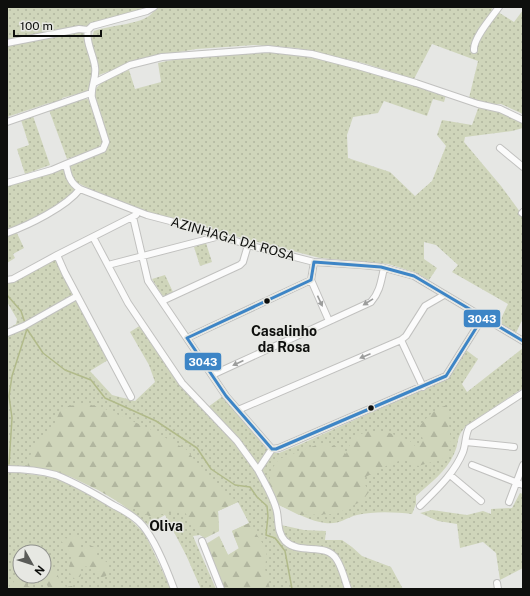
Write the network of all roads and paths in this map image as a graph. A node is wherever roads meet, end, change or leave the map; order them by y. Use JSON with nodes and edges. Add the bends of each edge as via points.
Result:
{"nodes":[{"id":1,"x":154,"y":7,"type":"edge"},
{"id":2,"x":499,"y":7,"type":"edge"},
{"id":3,"x":88,"y":30,"type":"junction"},
{"id":4,"x":7,"y":43,"type":"edge"},
{"id":5,"x":474,"y":50,"type":"dead end"},
{"id":6,"x":94,"y":83,"type":"junction"},
{"id":7,"x":91,"y":93,"type":"junction"},
{"id":8,"x":523,"y":120,"type":"edge"},
{"id":9,"x":7,"y":122,"type":"edge"},
{"id":10,"x":500,"y":148,"type":"dead end"},
{"id":11,"x":66,"y":164,"type":"junction"},
{"id":12,"x":523,"y":167,"type":"edge"},
{"id":13,"x":7,"y":183,"type":"edge"},
{"id":14,"x":80,"y":189,"type":"junction"},
{"id":15,"x":141,"y":213,"type":"junction"},
{"id":16,"x":133,"y":217,"type":"junction"},
{"id":17,"x":7,"y":233,"type":"edge"},
{"id":18,"x":220,"y":236,"type":"junction"},
{"id":19,"x":93,"y":237,"type":"junction"},
{"id":20,"x":248,"y":244,"type":"junction"},
{"id":21,"x":57,"y":255,"type":"junction"},
{"id":22,"x":143,"y":256,"type":"junction"},
{"id":23,"x":314,"y":262,"type":"junction"},
{"id":24,"x":108,"y":265,"type":"junction"},
{"id":25,"x":384,"y":268,"type":"junction"},
{"id":26,"x":10,"y":279,"type":"edge"},
{"id":27,"x":311,"y":280,"type":"junction"},
{"id":28,"x":444,"y":295,"type":"junction"},
{"id":29,"x":77,"y":296,"type":"junction"},
{"id":30,"x":162,"y":301,"type":"junction"},
{"id":31,"x":483,"y":317,"type":"junction"},
{"id":32,"x":329,"y":321,"type":"junction"},
{"id":33,"x":7,"y":333,"type":"edge"},
{"id":34,"x":187,"y":338,"type":"junction"},
{"id":35,"x":401,"y":340,"type":"junction"},
{"id":36,"x":523,"y":341,"type":"edge"},
{"id":37,"x":212,"y":376,"type":"junction"},
{"id":38,"x":423,"y":387,"type":"junction"},
{"id":39,"x":523,"y":393,"type":"edge"},
{"id":40,"x":131,"y":397,"type":"dead end"},
{"id":41,"x":238,"y":410,"type":"junction"},
{"id":42,"x":466,"y":442,"type":"junction"},
{"id":43,"x":514,"y":447,"type":"dead end"},
{"id":44,"x":272,"y":449,"type":"junction"},
{"id":45,"x":472,"y":465,"type":"dead end"},
{"id":46,"x":523,"y":465,"type":"edge"},
{"id":47,"x":7,"y":469,"type":"edge"},
{"id":48,"x":258,"y":470,"type":"junction"},
{"id":49,"x":450,"y":475,"type":"junction"},
{"id":50,"x":516,"y":482,"type":"junction"},
{"id":51,"x":523,"y":485,"type":"edge"},
{"id":52,"x":481,"y":501,"type":"dead end"},
{"id":53,"x":509,"y":502,"type":"dead end"},
{"id":54,"x":420,"y":506,"type":"dead end"},
{"id":55,"x":202,"y":541,"type":"dead end"},
{"id":56,"x":174,"y":589,"type":"edge"},
{"id":57,"x":221,"y":589,"type":"edge"},
{"id":58,"x":348,"y":589,"type":"edge"}],
"edges":[{"from":1,"to":3,"type":"street","via":[[147,12],[92,26]]},
{"from":2,"to":5,"type":"street","via":[[477,39]]},
{"from":3,"to":4,"type":"street","via":[[78,29]]},
{"from":3,"to":6,"type":"street","via":[[96,70]]},
{"from":6,"to":7,"type":"street"},
{"from":6,"to":8,"type":"street","via":[[130,65],[162,58],[268,49],[312,54],[358,66],[500,109]]},
{"from":7,"to":9,"type":"street"},
{"from":7,"to":11,"type":"street","via":[[106,145],[99,151]]},
{"from":10,"to":12,"type":"street"},
{"from":11,"to":13,"type":"street"},
{"from":11,"to":14,"type":"street","via":[[70,179]]},
{"from":14,"to":15,"type":"street","name":"AZINHAGA DA ROSA"},
{"from":14,"to":17,"type":"street","via":[[68,202]]},
{"from":15,"to":16,"type":"street"},
{"from":15,"to":18,"type":"street","name":"AZINHAGA DA ROSA"},
{"from":16,"to":19,"type":"street"},
{"from":16,"to":22,"type":"street"},
{"from":18,"to":20,"type":"street","name":"AZINHAGA DA ROSA"},
{"from":18,"to":22,"type":"street"},
{"from":19,"to":21,"type":"street"},
{"from":19,"to":24,"type":"street"},
{"from":20,"to":23,"type":"street","name":"AZINHAGA DA ROSA"},
{"from":20,"to":30,"type":"street","via":[[240,265]]},
{"from":21,"to":26,"type":"street"},
{"from":21,"to":29,"type":"street"},
{"from":22,"to":24,"type":"street"},
{"from":22,"to":30,"type":"street","via":[[148,281]]},
{"from":23,"to":25,"type":"street","name":"AZINHAGA DA ROSA"},
{"from":23,"to":27,"type":"street"},
{"from":24,"to":48,"type":"street","via":[[135,314],[182,383],[237,441]]},
{"from":25,"to":28,"type":"street","name":"AZINHAGA DA ROSA","via":[[414,276]]},
{"from":25,"to":32,"type":"street","one_way":true,"via":[[378,291],[371,302]]},
{"from":27,"to":32,"type":"street","one_way":true},
{"from":27,"to":34,"type":"street"},
{"from":28,"to":31,"type":"street","name":"AZINHAGA DA ROSA"},
{"from":28,"to":35,"type":"street","via":[[425,306]]},
{"from":29,"to":33,"type":"street"},
{"from":29,"to":40,"type":"street"},
{"from":30,"to":34,"type":"street"},
{"from":31,"to":36,"type":"street","name":"AZINHAGA DA ROSA"},
{"from":31,"to":38,"type":"street","via":[[446,376]]},
{"from":32,"to":37,"type":"street","one_way":true},
{"from":34,"to":37,"type":"street"},
{"from":35,"to":38,"type":"street"},
{"from":35,"to":41,"type":"street","one_way":true},
{"from":37,"to":41,"type":"street"},
{"from":38,"to":44,"type":"street"},
{"from":39,"to":42,"type":"street","via":[[473,424],[467,432]]},
{"from":41,"to":44,"type":"street"},
{"from":42,"to":43,"type":"street"},
{"from":42,"to":49,"type":"street"},
{"from":44,"to":48,"type":"street"},
{"from":45,"to":50,"type":"street"},
{"from":46,"to":50,"type":"street"},
{"from":47,"to":56,"type":"street","via":[[54,475],[86,488],[126,512],[142,524],[168,572]]},
{"from":48,"to":58,"type":"street","via":[[277,512],[281,535],[297,548],[322,550],[334,556]]},
{"from":49,"to":52,"type":"street"},
{"from":49,"to":54,"type":"street"},
{"from":50,"to":51,"type":"street"},
{"from":50,"to":53,"type":"street"},
{"from":55,"to":57,"type":"street"}]}
